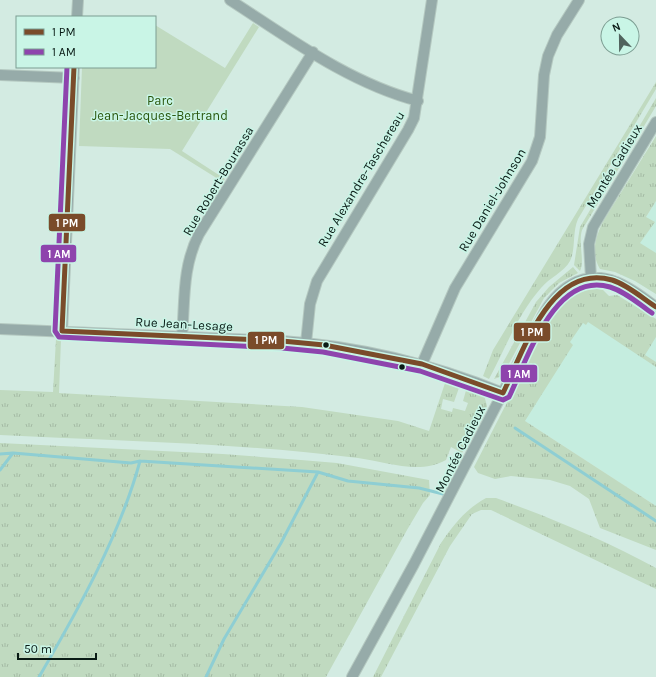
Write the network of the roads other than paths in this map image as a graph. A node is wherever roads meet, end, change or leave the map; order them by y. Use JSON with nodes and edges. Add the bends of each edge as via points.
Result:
{"nodes":[{"id":1,"x":78,"y":0,"type":"edge"},
{"id":2,"x":230,"y":0,"type":"edge"},
{"id":3,"x":432,"y":0,"type":"edge"},
{"id":4,"x":579,"y":0,"type":"edge"},
{"id":5,"x":77,"y":16,"type":"edge"},
{"id":6,"x":313,"y":52,"type":"junction"},
{"id":7,"x":74,"y":68,"type":"edge"},
{"id":8,"x":0,"y":75,"type":"edge"},
{"id":9,"x":74,"y":78,"type":"junction"},
{"id":10,"x":418,"y":101,"type":"junction"},
{"id":11,"x":656,"y":122,"type":"edge"},
{"id":12,"x":591,"y":278,"type":"junction"},
{"id":13,"x":656,"y":306,"type":"edge"},
{"id":14,"x":0,"y":329,"type":"edge"},
{"id":15,"x":62,"y":331,"type":"junction"},
{"id":16,"x":182,"y":337,"type":"junction"},
{"id":17,"x":306,"y":343,"type":"junction"},
{"id":18,"x":422,"y":364,"type":"junction"},
{"id":19,"x":503,"y":393,"type":"junction"},
{"id":20,"x":352,"y":677,"type":"edge"}],
"edges":[{"from":1,"to":5,"type":"street"},
{"from":2,"to":6,"type":"street"},
{"from":3,"to":10,"type":"street","name":"Rue Alexandre-Taschereau"},
{"from":4,"to":18,"type":"street","name":"Rue Daniel-Johnson","via":[[548,56],[544,75],[540,137],[534,158],[457,284]]},
{"from":6,"to":10,"type":"street","via":[[360,80]]},
{"from":6,"to":16,"type":"street","name":"Rue Robert-Bourassa","via":[[192,248],[186,273]]},
{"from":7,"to":9,"type":"street"},
{"from":8,"to":9,"type":"street"},
{"from":9,"to":15,"type":"street"},
{"from":10,"to":17,"type":"street","name":"Rue Alexandre-Taschereau","via":[[408,130],[317,281],[310,304]]},
{"from":11,"to":12,"type":"street","name":"Montée Cadieux","via":[[593,227],[589,244]]},
{"from":12,"to":13,"type":"street","via":[[616,282]]},
{"from":12,"to":19,"type":"street","name":"Montée Cadieux","via":[[569,285],[552,300]]},
{"from":14,"to":15,"type":"street","name":"Rue Jean-Lesage"},
{"from":15,"to":16,"type":"street","name":"Rue Jean-Lesage"},
{"from":16,"to":17,"type":"street","name":"Rue Jean-Lesage"},
{"from":17,"to":18,"type":"street","name":"Rue Jean-Lesage"},
{"from":18,"to":19,"type":"street","name":"Rue Jean-Lesage"},
{"from":19,"to":20,"type":"street","name":"Montée Cadieux"}]}
